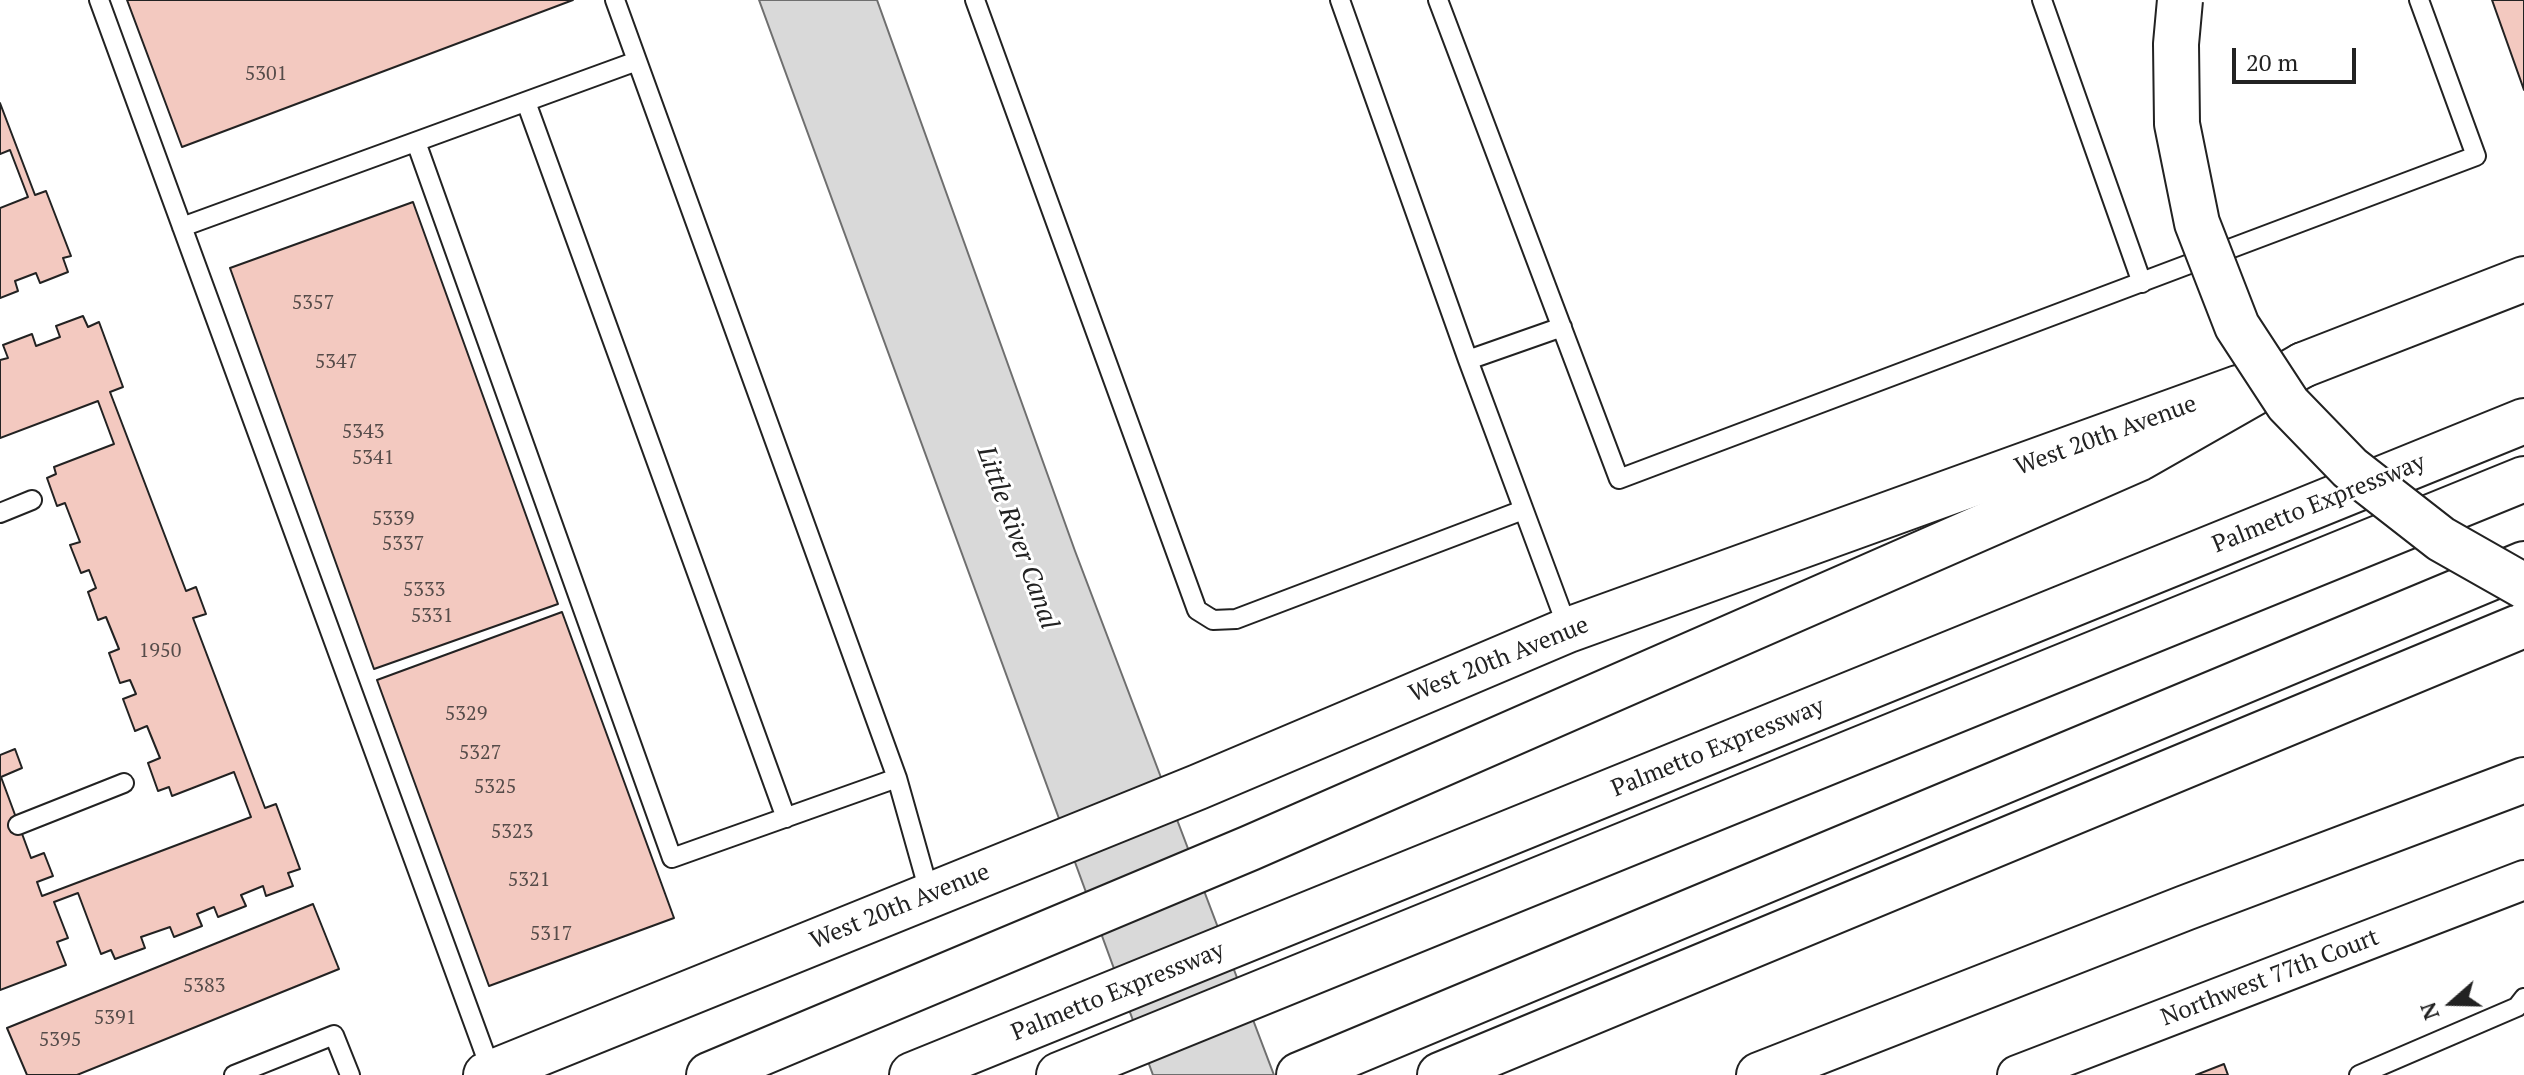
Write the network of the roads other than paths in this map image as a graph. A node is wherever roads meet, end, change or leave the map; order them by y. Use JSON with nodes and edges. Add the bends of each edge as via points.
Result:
{"nodes":[{"id":1,"x":99,"y":0,"type":"edge"},
{"id":2,"x":615,"y":0,"type":"edge"},
{"id":3,"x":975,"y":0,"type":"edge"},
{"id":4,"x":1340,"y":0,"type":"edge"},
{"id":5,"x":1438,"y":0,"type":"edge"},
{"id":6,"x":2042,"y":0,"type":"edge"},
{"id":7,"x":2180,"y":0,"type":"edge"},
{"id":8,"x":2419,"y":0,"type":"edge"},
{"id":9,"x":637,"y":61,"type":"junction"},
{"id":10,"x":526,"y":102,"type":"junction"},
{"id":11,"x":416,"y":142,"type":"junction"},
{"id":12,"x":182,"y":227,"type":"junction"},
{"id":13,"x":2524,"y":279,"type":"edge"},
{"id":14,"x":2142,"y":283,"type":"junction"},
{"id":15,"x":1562,"y":327,"type":"junction"},
{"id":16,"x":1468,"y":360,"type":"junction"},
{"id":17,"x":2303,"y":365,"type":"junction"},
{"id":18,"x":2524,"y":421,"type":"edge"},
{"id":19,"x":2524,"y":479,"type":"edge"},
{"id":20,"x":32,"y":500,"type":"dead end"},
{"id":21,"x":1523,"y":510,"type":"junction"},
{"id":22,"x":0,"y":513,"type":"edge"},
{"id":23,"x":2524,"y":564,"type":"edge"},
{"id":24,"x":2524,"y":586,"type":"edge"},
{"id":25,"x":2524,"y":625,"type":"edge"},
{"id":26,"x":1568,"y":630,"type":"junction"},
{"id":27,"x":897,"y":778,"type":"junction"},
{"id":28,"x":2524,"y":780,"type":"edge"},
{"id":29,"x":124,"y":783,"type":"dead end"},
{"id":30,"x":786,"y":818,"type":"junction"},
{"id":31,"x":18,"y":825,"type":"dead end"},
{"id":32,"x":2524,"y":880,"type":"edge"},
{"id":33,"x":930,"y":895,"type":"junction"},
{"id":34,"x":2524,"y":998,"type":"edge"},
{"id":35,"x":1316,"y":1068,"type":"edge"},
{"id":36,"x":1070,"y":1070,"type":"edge"},
{"id":37,"x":489,"y":1074,"type":"edge"},
{"id":38,"x":234,"y":1075,"type":"edge"},
{"id":39,"x":350,"y":1075,"type":"edge"},
{"id":40,"x":709,"y":1075,"type":"edge"},
{"id":41,"x":912,"y":1075,"type":"edge"},
{"id":42,"x":1440,"y":1075,"type":"edge"},
{"id":43,"x":1759,"y":1075,"type":"edge"},
{"id":44,"x":2017,"y":1075,"type":"edge"},
{"id":45,"x":2359,"y":1075,"type":"edge"}],
"edges":[{"from":1,"to":12,"type":"lane"},
{"from":2,"to":9,"type":"lane"},
{"from":3,"to":21,"type":"lane","via":[[1197,610],[1213,620],[1236,619]]},
{"from":4,"to":16,"type":"lane"},
{"from":5,"to":15,"type":"lane"},
{"from":6,"to":14,"type":"lane"},
{"from":7,"to":24,"type":"main road","bridge":true,"via":[[2177,124],[2197,223],[2237,326],[2288,404],[2350,468],[2441,539]]},
{"from":8,"to":14,"type":"lane","via":[[2476,156]]},
{"from":9,"to":10,"type":"lane"},
{"from":9,"to":27,"type":"lane"},
{"from":10,"to":11,"type":"lane"},
{"from":10,"to":30,"type":"lane"},
{"from":11,"to":12,"type":"lane"},
{"from":11,"to":30,"type":"lane","via":[[672,858]]},
{"from":12,"to":37,"type":"lane"},
{"from":13,"to":17,"type":"main road","name":"West 20th Avenue"},
{"from":14,"to":15,"type":"lane","via":[[1619,479]]},
{"from":15,"to":16,"type":"lane"},
{"from":16,"to":21,"type":"lane"},
{"from":17,"to":26,"type":"main road","name":"West 20th Avenue"},
{"from":17,"to":40,"type":"main road","via":[[2140,458],[1250,848]]},
{"from":18,"to":41,"type":"main road","name":"Palmetto Expressway"},
{"from":19,"to":36,"type":"main road"},
{"from":20,"to":22,"type":"lane"},
{"from":21,"to":26,"type":"lane"},
{"from":23,"to":35,"type":"main road"},
{"from":25,"to":42,"type":"main road"},
{"from":26,"to":33,"type":"main road","name":"West 20th Avenue"},
{"from":27,"to":30,"type":"lane"},
{"from":27,"to":33,"type":"lane"},
{"from":28,"to":43,"type":"main road"},
{"from":29,"to":31,"type":"lane"},
{"from":32,"to":44,"type":"street","name":"Northwest 77th Court"},
{"from":33,"to":37,"type":"main road","name":"West 20th Avenue"},
{"from":34,"to":45,"type":"lane","via":[[2517,1007]]},
{"from":38,"to":39,"type":"lane","via":[[334,1035]]}]}
